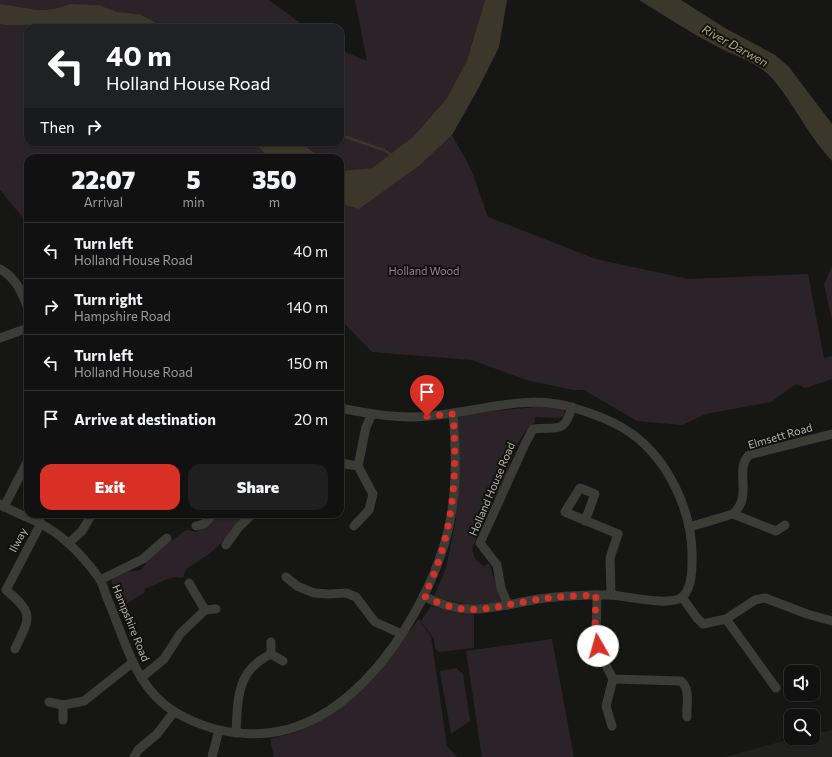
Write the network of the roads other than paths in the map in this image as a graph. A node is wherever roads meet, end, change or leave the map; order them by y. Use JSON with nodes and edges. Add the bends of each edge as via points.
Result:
{"nodes":[{"id":1,"x":0,"y":269,"type":"edge"},
{"id":2,"x":24,"y":298,"type":"edge"},
{"id":3,"x":24,"y":329,"type":"edge"},
{"id":4,"x":0,"y":338,"type":"edge"},
{"id":5,"x":572,"y":407,"type":"junction"},
{"id":6,"x":344,"y":409,"type":"edge"},
{"id":7,"x":372,"y":414,"type":"junction"},
{"id":8,"x":453,"y":414,"type":"junction"},
{"id":9,"x":832,"y":434,"type":"edge"},
{"id":10,"x":344,"y":464,"type":"edge"},
{"id":11,"x":358,"y":466,"type":"junction"},
{"id":12,"x":24,"y":467,"type":"edge"},
{"id":13,"x":2,"y":506,"type":"edge"},
{"id":14,"x":733,"y":514,"type":"junction"},
{"id":15,"x":24,"y":516,"type":"edge"},
{"id":16,"x":30,"y":518,"type":"edge"},
{"id":17,"x":90,"y":518,"type":"edge"},
{"id":18,"x":209,"y":518,"type":"edge"},
{"id":19,"x":248,"y":518,"type":"edge"},
{"id":20,"x":585,"y":520,"type":"dead end"},
{"id":21,"x":41,"y":523,"type":"junction"},
{"id":22,"x":785,"y":525,"type":"dead end"},
{"id":23,"x":196,"y":526,"type":"dead end"},
{"id":24,"x":354,"y":526,"type":"dead end"},
{"id":25,"x":689,"y":527,"type":"junction"},
{"id":26,"x":167,"y":538,"type":"dead end"},
{"id":27,"x":70,"y":542,"type":"junction"},
{"id":28,"x":226,"y":545,"type":"dead end"},
{"id":29,"x":286,"y":577,"type":"dead end"},
{"id":30,"x":100,"y":580,"type":"junction"},
{"id":31,"x":189,"y":584,"type":"dead end"},
{"id":32,"x":3,"y":589,"type":"edge"},
{"id":33,"x":596,"y":595,"type":"junction"},
{"id":34,"x":611,"y":595,"type":"junction"},
{"id":35,"x":424,"y":596,"type":"junction"},
{"id":36,"x":682,"y":597,"type":"junction"},
{"id":37,"x":508,"y":605,"type":"junction"},
{"id":38,"x":216,"y":609,"type":"dead end"},
{"id":39,"x":205,"y":610,"type":"junction"},
{"id":40,"x":726,"y":620,"type":"junction"},
{"id":41,"x":832,"y":621,"type":"edge"},
{"id":42,"x":402,"y":634,"type":"junction"},
{"id":43,"x":271,"y":642,"type":"dead end"},
{"id":44,"x":15,"y":649,"type":"dead end"},
{"id":45,"x":271,"y":654,"type":"junction"},
{"id":46,"x":283,"y":661,"type":"dead end"},
{"id":47,"x":132,"y":663,"type":"junction"},
{"id":48,"x":141,"y":678,"type":"junction"},
{"id":49,"x":613,"y":679,"type":"junction"},
{"id":50,"x":776,"y":688,"type":"dead end"},
{"id":51,"x":49,"y":702,"type":"dead end"},
{"id":52,"x":63,"y":705,"type":"junction"},
{"id":53,"x":174,"y":712,"type":"junction"},
{"id":54,"x":687,"y":717,"type":"dead end"},
{"id":55,"x":62,"y":720,"type":"dead end"},
{"id":56,"x":612,"y":726,"type":"dead end"},
{"id":57,"x":219,"y":730,"type":"junction"},
{"id":58,"x":236,"y":733,"type":"junction"},
{"id":59,"x":134,"y":757,"type":"edge"},
{"id":60,"x":212,"y":757,"type":"edge"}],
"edges":[{"from":1,"to":2,"type":"street","via":[[14,279]]},
{"from":3,"to":4,"type":"street"},
{"from":5,"to":8,"type":"street","via":[[550,403],[514,403]]},
{"from":5,"to":25,"type":"street","via":[[602,416],[624,428],[643,443],[674,484],[686,511]]},
{"from":5,"to":37,"type":"street","name":"Holland House Road","via":[[568,422],[558,428],[533,429],[480,542],[497,565]]},
{"from":6,"to":7,"type":"street"},
{"from":7,"to":8,"type":"street","via":[[397,417]]},
{"from":7,"to":11,"type":"street","via":[[366,427]]},
{"from":8,"to":35,"type":"street","name":"Hampshire Road","via":[[455,456],[451,517]]},
{"from":9,"to":14,"type":"street","name":"Elmsett Road","via":[[750,455],[745,460],[743,470],[743,500]]},
{"from":10,"to":11,"type":"street"},
{"from":11,"to":24,"type":"street","via":[[373,494],[369,510]]},
{"from":12,"to":13,"type":"street"},
{"from":13,"to":15,"type":"street","name":"Hampshire Road"},
{"from":14,"to":22,"type":"street","via":[[776,531]]},
{"from":14,"to":25,"type":"street"},
{"from":16,"to":21,"type":"street","name":"Hampshire Road"},
{"from":17,"to":27,"type":"street","via":[[82,531]]},
{"from":18,"to":23,"type":"street","via":[[204,524]]},
{"from":19,"to":28,"type":"street"},
{"from":20,"to":34,"type":"street","via":[[618,534],[610,558]]},
{"from":21,"to":27,"type":"street","name":"Hampshire Road"},
{"from":21,"to":32,"type":"street","name":"Ilway"},
{"from":25,"to":36,"type":"street","via":[[693,552],[692,569],[690,582]]},
{"from":26,"to":30,"type":"street","name":"Hampshire Road","via":[[142,559]]},
{"from":27,"to":30,"type":"street","name":"Hampshire Road"},
{"from":29,"to":42,"type":"street","via":[[297,586],[314,593],[346,593],[356,597],[375,622]]},
{"from":30,"to":47,"type":"street","name":"Hampshire Road"},
{"from":31,"to":39,"type":"street"},
{"from":32,"to":44,"type":"street","name":"Ilway","via":[[23,604],[27,611],[26,624]]},
{"from":33,"to":34,"type":"street"},
{"from":33,"to":37,"type":"street","via":[[554,597]]},
{"from":33,"to":49,"type":"street","via":[[596,637],[600,654]]},
{"from":34,"to":36,"type":"street","via":[[668,602]]},
{"from":35,"to":37,"type":"street","via":[[437,603],[468,610]]},
{"from":35,"to":42,"type":"street","name":"Hampshire Road"},
{"from":36,"to":40,"type":"street","via":[[703,624]]},
{"from":38,"to":39,"type":"street"},
{"from":39,"to":48,"type":"street","via":[[180,634],[164,659]]},
{"from":40,"to":41,"type":"street","via":[[755,600],[765,598]]},
{"from":40,"to":50,"type":"street"},
{"from":42,"to":58,"type":"street","name":"Hampshire Road","via":[[378,665],[346,698],[318,717],[295,727],[264,734]]},
{"from":43,"to":45,"type":"street"},
{"from":45,"to":46,"type":"street"},
{"from":45,"to":58,"type":"street","via":[[260,659],[244,677]]},
{"from":47,"to":48,"type":"street","name":"Hampshire Road"},
{"from":47,"to":52,"type":"street","via":[[84,701]]},
{"from":48,"to":53,"type":"street","name":"Hampshire Road","via":[[153,694]]},
{"from":49,"to":54,"type":"street","via":[[681,681],[688,692]]},
{"from":49,"to":56,"type":"street","via":[[606,706]]},
{"from":51,"to":52,"type":"street"},
{"from":52,"to":55,"type":"street"},
{"from":53,"to":57,"type":"street","name":"Hampshire Road"},
{"from":53,"to":59,"type":"street"},
{"from":57,"to":58,"type":"street","name":"Hampshire Road"},
{"from":57,"to":60,"type":"street"}]}
